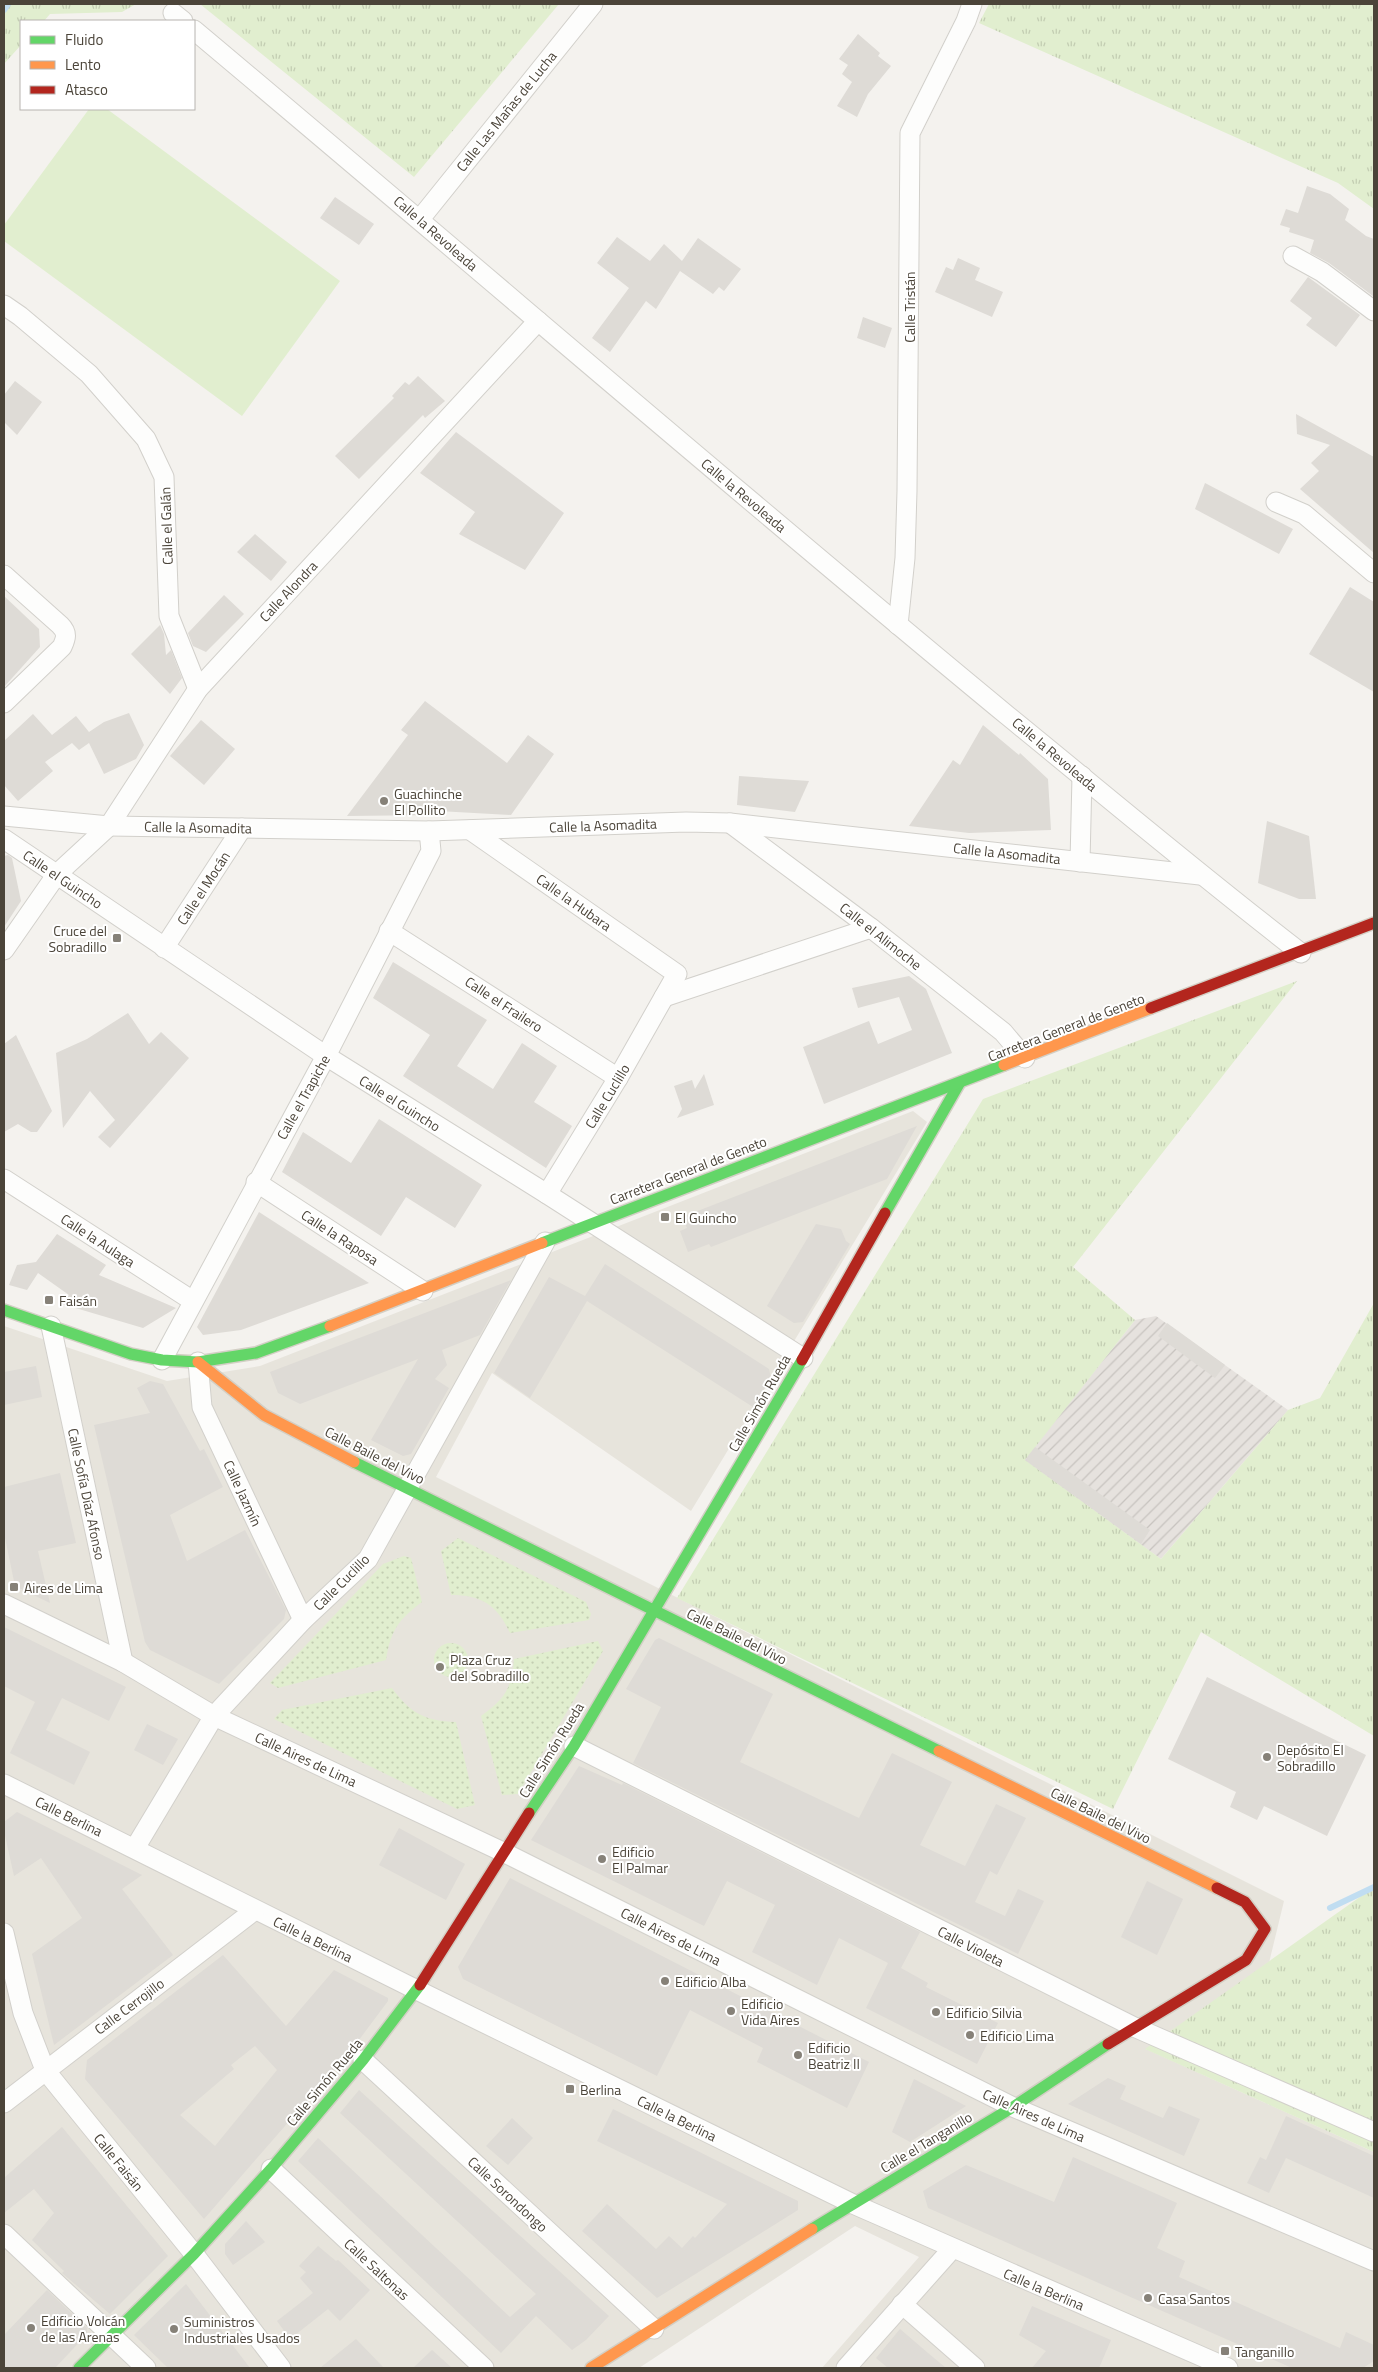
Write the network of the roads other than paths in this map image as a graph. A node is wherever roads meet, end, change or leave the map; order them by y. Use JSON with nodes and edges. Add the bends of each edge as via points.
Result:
{"nodes":[{"id":1,"x":593,"y":4,"type":"edge"},
{"id":2,"x":972,"y":4,"type":"edge"},
{"id":3,"x":195,"y":31,"type":"edge"},
{"id":4,"x":420,"y":219,"type":"junction"},
{"id":5,"x":1293,"y":256,"type":"dead end"},
{"id":6,"x":4,"y":305,"type":"edge"},
{"id":7,"x":1374,"y":311,"type":"edge"},
{"id":8,"x":538,"y":321,"type":"junction"},
{"id":9,"x":1276,"y":502,"type":"dead end"},
{"id":10,"x":1374,"y":573,"type":"edge"},
{"id":11,"x":4,"y":575,"type":"edge"},
{"id":12,"x":898,"y":625,"type":"junction"},
{"id":13,"x":198,"y":689,"type":"junction"},
{"id":14,"x":4,"y":703,"type":"edge"},
{"id":15,"x":1082,"y":776,"type":"junction"},
{"id":16,"x":4,"y":816,"type":"edge"},
{"id":17,"x":730,"y":822,"type":"junction"},
{"id":18,"x":109,"y":826,"type":"junction"},
{"id":19,"x":242,"y":828,"type":"junction"},
{"id":20,"x":470,"y":830,"type":"junction"},
{"id":21,"x":429,"y":831,"type":"junction"},
{"id":22,"x":4,"y":839,"type":"edge"},
{"id":23,"x":1080,"y":862,"type":"junction"},
{"id":24,"x":57,"y":874,"type":"junction"},
{"id":25,"x":1200,"y":875,"type":"junction"},
{"id":26,"x":1374,"y":924,"type":"edge"},
{"id":27,"x":872,"y":928,"type":"junction"},
{"id":28,"x":389,"y":931,"type":"junction"},
{"id":29,"x":164,"y":948,"type":"junction"},
{"id":30,"x":4,"y":950,"type":"edge"},
{"id":31,"x":1301,"y":953,"type":"junction"},
{"id":32,"x":677,"y":974,"type":"joint"},
{"id":33,"x":664,"y":997,"type":"junction"},
{"id":34,"x":326,"y":1056,"type":"junction"},
{"id":35,"x":1025,"y":1058,"type":"junction"},
{"id":36,"x":618,"y":1078,"type":"junction"},
{"id":37,"x":959,"y":1084,"type":"junction"},
{"id":38,"x":4,"y":1179,"type":"edge"},
{"id":39,"x":256,"y":1182,"type":"junction"},
{"id":40,"x":547,"y":1194,"type":"junction"},
{"id":41,"x":591,"y":1223,"type":"junction"},
{"id":42,"x":545,"y":1242,"type":"junction"},
{"id":43,"x":423,"y":1291,"type":"junction"},
{"id":44,"x":193,"y":1301,"type":"junction"},
{"id":45,"x":4,"y":1310,"type":"edge"},
{"id":46,"x":51,"y":1326,"type":"junction"},
{"id":47,"x":803,"y":1358,"type":"junction"},
{"id":48,"x":162,"y":1360,"type":"junction"},
{"id":49,"x":198,"y":1362,"type":"junction"},
{"id":50,"x":408,"y":1490,"type":"junction"},
{"id":51,"x":4,"y":1604,"type":"edge"},
{"id":52,"x":653,"y":1611,"type":"junction"},
{"id":53,"x":303,"y":1620,"type":"junction"},
{"id":54,"x":123,"y":1662,"type":"junction"},
{"id":55,"x":214,"y":1716,"type":"junction"},
{"id":56,"x":574,"y":1746,"type":"junction"},
{"id":57,"x":4,"y":1784,"type":"edge"},
{"id":58,"x":135,"y":1848,"type":"junction"},
{"id":59,"x":503,"y":1852,"type":"junction"},
{"id":60,"x":255,"y":1910,"type":"junction"},
{"id":61,"x":1265,"y":1930,"type":"joint"},
{"id":62,"x":4,"y":1933,"type":"edge"},
{"id":63,"x":417,"y":1990,"type":"junction"},
{"id":64,"x":1134,"y":2028,"type":"junction"},
{"id":65,"x":363,"y":2060,"type":"junction"},
{"id":66,"x":44,"y":2070,"type":"junction"},
{"id":67,"x":4,"y":2103,"type":"edge"},
{"id":68,"x":1013,"y":2107,"type":"junction"},
{"id":69,"x":1374,"y":2132,"type":"edge"},
{"id":70,"x":271,"y":2170,"type":"junction"},
{"id":71,"x":853,"y":2204,"type":"junction"},
{"id":72,"x":4,"y":2234,"type":"edge"},
{"id":73,"x":952,"y":2249,"type":"junction"},
{"id":74,"x":194,"y":2254,"type":"junction"},
{"id":75,"x":1374,"y":2261,"type":"edge"},
{"id":76,"x":902,"y":2304,"type":"junction"},
{"id":77,"x":654,"y":2329,"type":"junction"},
{"id":78,"x":112,"y":2336,"type":"junction"},
{"id":79,"x":79,"y":2368,"type":"edge"},
{"id":80,"x":146,"y":2368,"type":"edge"},
{"id":81,"x":280,"y":2368,"type":"edge"},
{"id":82,"x":484,"y":2368,"type":"edge"},
{"id":83,"x":591,"y":2368,"type":"edge"},
{"id":84,"x":846,"y":2368,"type":"edge"},
{"id":85,"x":975,"y":2368,"type":"edge"},
{"id":86,"x":1228,"y":2368,"type":"edge"}],
"edges":[{"from":1,"to":4,"type":"street","name":"Calle Las Mañas de Lucha"},
{"from":2,"to":12,"type":"street","name":"Calle Tristán","via":[[910,133],[908,490]]},
{"from":3,"to":4,"type":"street","name":"Calle la Revoleada"},
{"from":4,"to":8,"type":"street","name":"Calle la Revoleada"},
{"from":5,"to":7,"type":"street","via":[[1322,272]]},
{"from":6,"to":13,"type":"street","name":"Calle el Galán","via":[[89,374],[146,439],[164,477],[169,616]]},
{"from":8,"to":12,"type":"street","name":"Calle la Revoleada"},
{"from":8,"to":13,"type":"street","name":"Calle Alondra"},
{"from":9,"to":10,"type":"street","via":[[1304,514]]},
{"from":11,"to":14,"type":"street","via":[[65,630],[66,638],[62,647]]},
{"from":12,"to":15,"type":"street","name":"Calle la Revoleada"},
{"from":13,"to":18,"type":"street","name":"Calle Alondra"},
{"from":15,"to":23,"type":"street"},
{"from":15,"to":25,"type":"street","name":"Calle la Revoleada"},
{"from":16,"to":18,"type":"street","name":"Calle la Asomadita"},
{"from":17,"to":20,"type":"street","name":"Calle la Asomadita"},
{"from":17,"to":23,"type":"street","name":"Calle la Asomadita"},
{"from":17,"to":27,"type":"street","name":"Calle el Alimoche"},
{"from":18,"to":19,"type":"street","name":"Calle la Asomadita"},
{"from":18,"to":24,"type":"street","name":"Calle Alondra"},
{"from":19,"to":21,"type":"street","name":"Calle la Asomadita"},
{"from":19,"to":29,"type":"street","name":"Calle el Mocán"},
{"from":20,"to":21,"type":"street","name":"Calle la Asomadita"},
{"from":20,"to":32,"type":"street","name":"Calle la Hubara"},
{"from":21,"to":28,"type":"street","name":"Calle el Trapiche","via":[[431,852]]},
{"from":22,"to":24,"type":"street","name":"Calle el Guincho"},
{"from":23,"to":25,"type":"street","name":"Calle la Asomadita"},
{"from":24,"to":29,"type":"street","name":"Calle el Guincho"},
{"from":24,"to":30,"type":"street","name":"Calle Alondra"},
{"from":25,"to":31,"type":"street","name":"Calle la Revoleada"},
{"from":26,"to":31,"type":"street","name":"Carretera General de Geneto"},
{"from":27,"to":33,"type":"street"},
{"from":27,"to":35,"type":"street","name":"Calle el Alimoche","via":[[1003,1032]]},
{"from":28,"to":34,"type":"street","name":"Calle el Trapiche"},
{"from":28,"to":36,"type":"street","name":"Calle el Frailero"},
{"from":29,"to":34,"type":"street","name":"Calle el Guincho"},
{"from":31,"to":35,"type":"street","name":"Carretera General de Geneto"},
{"from":32,"to":33,"type":"street","name":"Calle Cuclillo"},
{"from":33,"to":36,"type":"street","name":"Calle Cuclillo"},
{"from":34,"to":39,"type":"street","name":"Calle el Trapiche"},
{"from":34,"to":40,"type":"street","name":"Calle el Guincho"},
{"from":35,"to":37,"type":"street","name":"Carretera General de Geneto"},
{"from":36,"to":40,"type":"street","name":"Calle Cuclillo"},
{"from":37,"to":41,"type":"street","name":"Carretera General de Geneto"},
{"from":37,"to":47,"type":"street","name":"Calle Simón Rueda"},
{"from":38,"to":44,"type":"street","name":"Calle la Aulaga"},
{"from":39,"to":43,"type":"street","name":"Calle la Raposa"},
{"from":39,"to":44,"type":"street","name":"Calle el Trapiche"},
{"from":40,"to":41,"type":"street","name":"Calle el Guincho"},
{"from":41,"to":42,"type":"street","name":"Carretera General de Geneto"},
{"from":41,"to":47,"type":"street","name":"Calle el Guincho"},
{"from":42,"to":43,"type":"street","name":"Carretera General de Geneto"},
{"from":42,"to":50,"type":"street","name":"Calle Cuclillo"},
{"from":43,"to":49,"type":"street","name":"Carretera General de Geneto","via":[[256,1353]]},
{"from":44,"to":48,"type":"street","name":"Calle el Trapiche"},
{"from":45,"to":46,"type":"street","name":"Carretera General de Geneto"},
{"from":46,"to":48,"type":"street","name":"Carretera General de Geneto","via":[[131,1354]]},
{"from":46,"to":54,"type":"street","name":"Calle Sofía Díaz Afonso"},
{"from":47,"to":52,"type":"street","name":"Calle Simón Rueda"},
{"from":48,"to":49,"type":"street","name":"Carretera General de Geneto"},
{"from":49,"to":50,"type":"street","name":"Calle Baile del Vivo","via":[[264,1415]]},
{"from":49,"to":53,"type":"street","name":"Calle Jazmín","via":[[202,1407]]},
{"from":50,"to":52,"type":"street","name":"Calle Baile del Vivo"},
{"from":50,"to":53,"type":"street","name":"Calle Cuclillo","via":[[368,1559]]},
{"from":51,"to":54,"type":"street","name":"Calle Aires de Lima"},
{"from":52,"to":56,"type":"street","name":"Calle Simón Rueda"},
{"from":52,"to":61,"type":"street","name":"Calle Baile del Vivo","via":[[1245,1902]]},
{"from":53,"to":55,"type":"street","name":"Calle Cuclillo"},
{"from":54,"to":55,"type":"street","name":"Calle Aires de Lima"},
{"from":55,"to":58,"type":"street","name":"Calle Cuclillo"},
{"from":55,"to":59,"type":"street","name":"Calle Aires de Lima"},
{"from":56,"to":59,"type":"street","name":"Calle Simón Rueda"},
{"from":56,"to":64,"type":"street","name":"Calle Violeta"},
{"from":57,"to":58,"type":"street","name":"Calle Berlina"},
{"from":58,"to":60,"type":"street","name":"Calle la Berlina"},
{"from":59,"to":63,"type":"street","name":"Calle Simón Rueda"},
{"from":59,"to":68,"type":"street","name":"Calle Aires de Lima"},
{"from":60,"to":63,"type":"street","name":"Calle la Berlina"},
{"from":60,"to":66,"type":"street","name":"Calle Cerrojillo"},
{"from":61,"to":64,"type":"street","name":"Calle el Tanganillo","via":[[1246,1960]]},
{"from":62,"to":66,"type":"street","name":"Calle Faisán","via":[[23,2013]]},
{"from":63,"to":65,"type":"street","name":"Calle Simón Rueda"},
{"from":63,"to":71,"type":"street","name":"Calle la Berlina"},
{"from":64,"to":68,"type":"street","name":"Calle el Tanganillo"},
{"from":64,"to":69,"type":"street","name":"Calle Violeta"},
{"from":65,"to":70,"type":"street","name":"Calle Simón Rueda"},
{"from":65,"to":77,"type":"street","name":"Calle Sorondongo"},
{"from":66,"to":67,"type":"street","name":"Calle Cerrojillo"},
{"from":66,"to":74,"type":"street","name":"Calle Faisán"},
{"from":68,"to":71,"type":"street","name":"Calle el Tanganillo"},
{"from":68,"to":75,"type":"street","name":"Calle Aires de Lima"},
{"from":70,"to":74,"type":"street","name":"Calle Simón Rueda"},
{"from":70,"to":82,"type":"street","name":"Calle Saltonas"},
{"from":71,"to":73,"type":"street","name":"Calle la Berlina"},
{"from":71,"to":77,"type":"street","name":"Calle el Tanganillo"},
{"from":72,"to":78,"type":"street"},
{"from":73,"to":76,"type":"street"},
{"from":73,"to":86,"type":"street","name":"Calle la Berlina"},
{"from":74,"to":78,"type":"street","name":"Calle Simón Rueda"},
{"from":74,"to":81,"type":"street","name":"Calle Faisán"},
{"from":76,"to":84,"type":"street"},
{"from":76,"to":85,"type":"street"},
{"from":77,"to":83,"type":"street","name":"Calle el Tanganillo"},
{"from":78,"to":79,"type":"street","name":"Calle Simón Rueda"},
{"from":78,"to":80,"type":"street"}]}
